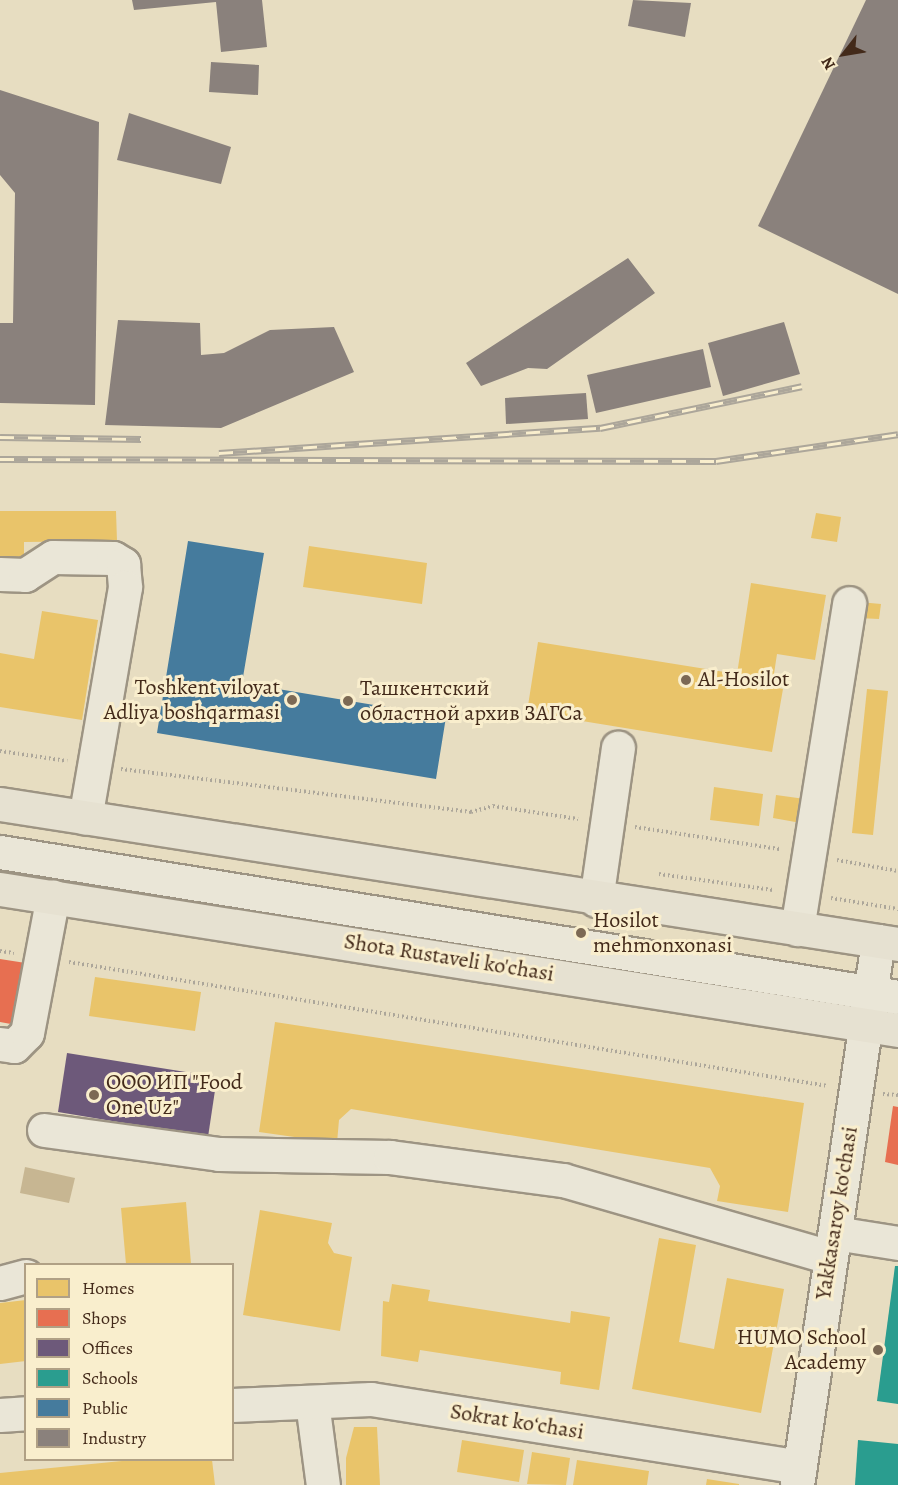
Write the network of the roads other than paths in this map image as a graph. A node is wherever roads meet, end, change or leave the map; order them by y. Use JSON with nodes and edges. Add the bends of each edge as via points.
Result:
{"nodes":[{"id":1,"x":0,"y":574,"type":"edge"},
{"id":2,"x":849,"y":603,"type":"dead end"},
{"id":3,"x":618,"y":748,"type":"dead end"},
{"id":4,"x":0,"y":804,"type":"edge"},
{"id":5,"x":85,"y":818,"type":"junction"},
{"id":6,"x":0,"y":840,"type":"edge"},
{"id":7,"x":0,"y":852,"type":"edge"},
{"id":8,"x":0,"y":889,"type":"edge"},
{"id":9,"x":53,"y":896,"type":"junction"},
{"id":10,"x":596,"y":900,"type":"junction"},
{"id":11,"x":797,"y":929,"type":"junction"},
{"id":12,"x":886,"y":970,"type":"edge"},
{"id":13,"x":882,"y":1028,"type":"edge"},
{"id":14,"x":0,"y":1044,"type":"edge"},
{"id":15,"x":44,"y":1130,"type":"dead end"},
{"id":16,"x":898,"y":1243,"type":"edge"},
{"id":17,"x":832,"y":1245,"type":"junction"},
{"id":18,"x":24,"y":1277,"type":"edge"},
{"id":19,"x":0,"y":1283,"type":"edge"},
{"id":20,"x":312,"y":1402,"type":"junction"},
{"id":21,"x":234,"y":1405,"type":"edge"},
{"id":22,"x":798,"y":1476,"type":"edge"},
{"id":23,"x":322,"y":1485,"type":"edge"}],
"edges":[{"from":1,"to":5,"type":"street","via":[[26,575],[52,557],[113,558],[123,564],[125,587]]},
{"from":2,"to":11,"type":"street"},
{"from":3,"to":10,"type":"street"},
{"from":4,"to":5,"type":"main road"},
{"from":5,"to":10,"type":"main road"},
{"from":6,"to":12,"type":"street","via":[[581,933]]},
{"from":7,"to":12,"type":"street"},
{"from":8,"to":9,"type":"main road","name":"Shota Rustaveli ko'chasi"},
{"from":9,"to":13,"type":"main road","name":"Shota Rustaveli ko'chasi"},
{"from":9,"to":14,"type":"street","via":[[27,1033],[14,1046]]},
{"from":10,"to":11,"type":"main road"},
{"from":11,"to":12,"type":"main road"},
{"from":12,"to":13,"type":"street","name":"Yakkasaroy ko'chasi"},
{"from":13,"to":17,"type":"street","name":"Yakkasaroy ko'chasi","via":[[856,1091]]},
{"from":15,"to":17,"type":"street","via":[[219,1154],[390,1157],[563,1180]]},
{"from":16,"to":17,"type":"street"},
{"from":17,"to":22,"type":"street","name":"Yakkasaroy ko'chasi"},
{"from":18,"to":19,"type":"street"},
{"from":20,"to":21,"type":"street","name":"Sokrat koʻchasi"},
{"from":20,"to":22,"type":"street","name":"Sokrat koʻchasi","via":[[371,1399]]},
{"from":20,"to":23,"type":"street"}]}
